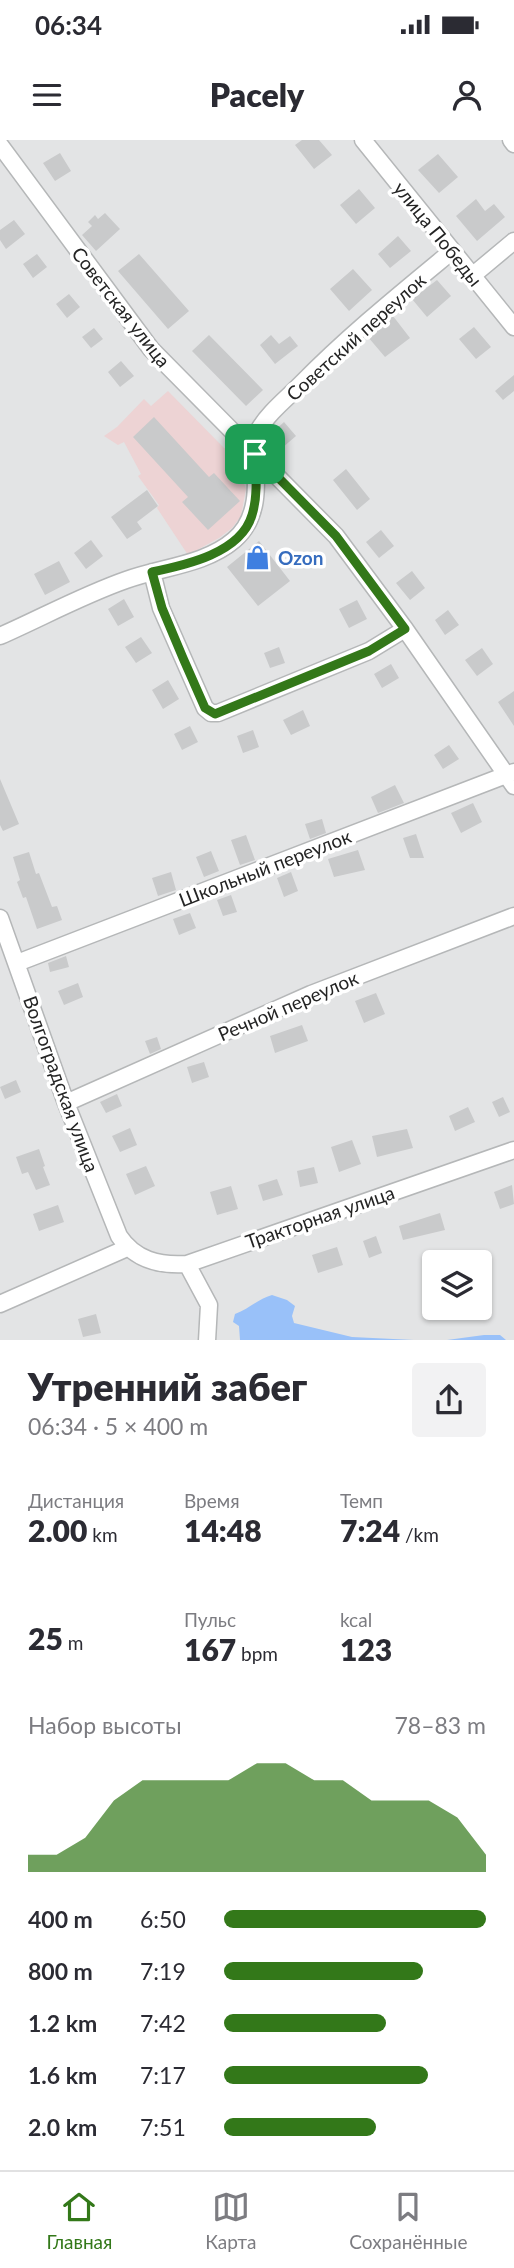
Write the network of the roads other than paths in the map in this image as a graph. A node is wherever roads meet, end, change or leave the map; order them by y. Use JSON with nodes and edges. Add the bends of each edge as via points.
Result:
{"nodes":[{"id":1,"x":363,"y":140,"type":"edge"},
{"id":2,"x":0,"y":145,"type":"edge"},
{"id":3,"x":514,"y":241,"type":"edge"},
{"id":4,"x":452,"y":251,"type":"junction"},
{"id":5,"x":472,"y":276,"type":"junction"},
{"id":6,"x":514,"y":327,"type":"edge"},
{"id":7,"x":255,"y":454,"type":"junction"},
{"id":8,"x":152,"y":572,"type":"junction"},
{"id":9,"x":405,"y":629,"type":"junction"},
{"id":10,"x":0,"y":636,"type":"edge"},
{"id":11,"x":512,"y":778,"type":"edge"},
{"id":12,"x":514,"y":916,"type":"edge"},
{"id":13,"x":0,"y":918,"type":"edge"},
{"id":14,"x":16,"y":963,"type":"junction"},
{"id":15,"x":66,"y":1103,"type":"junction"},
{"id":16,"x":514,"y":1150,"type":"edge"},
{"id":17,"x":127,"y":1248,"type":"junction"},
{"id":18,"x":187,"y":1264,"type":"junction"},
{"id":19,"x":0,"y":1304,"type":"edge"},
{"id":20,"x":207,"y":1340,"type":"edge"}],
"edges":[{"from":1,"to":4,"type":"street","name":"улица Победы"},
{"from":2,"to":7,"type":"street","name":"Советская улица","via":[[150,349]]},
{"from":3,"to":5,"type":"street"},
{"from":4,"to":5,"type":"street","name":"улица Победы"},
{"from":4,"to":7,"type":"street","name":"Советский переулок","via":[[347,338],[268,417],[256,435]]},
{"from":5,"to":6,"type":"street","name":"улица Победы"},
{"from":7,"to":8,"type":"street","name":"Советский переулок","via":[[253,512],[241,533],[218,550]]},
{"from":7,"to":9,"type":"street","name":"Советская улица","via":[[336,536]]},
{"from":8,"to":9,"type":"street","via":[[162,608],[211,713],[369,651]]},
{"from":8,"to":10,"type":"street","name":"Советский переулок"},
{"from":9,"to":11,"type":"street","name":"Советская улица"},
{"from":11,"to":14,"type":"street","name":"Школьный переулок"},
{"from":12,"to":15,"type":"street","name":"Речной переулок","via":[[312,994]]},
{"from":13,"to":14,"type":"street","name":"Волгоградская улица"},
{"from":14,"to":15,"type":"street","name":"Волгоградская улица"},
{"from":15,"to":17,"type":"street","name":"Волгоградская улица"},
{"from":16,"to":18,"type":"street","name":"Тракторная улица"},
{"from":17,"to":18,"type":"street","name":"Тракторная улица","via":[[159,1264]]},
{"from":17,"to":19,"type":"street"},
{"from":18,"to":20,"type":"street","via":[[209,1305]]}]}
